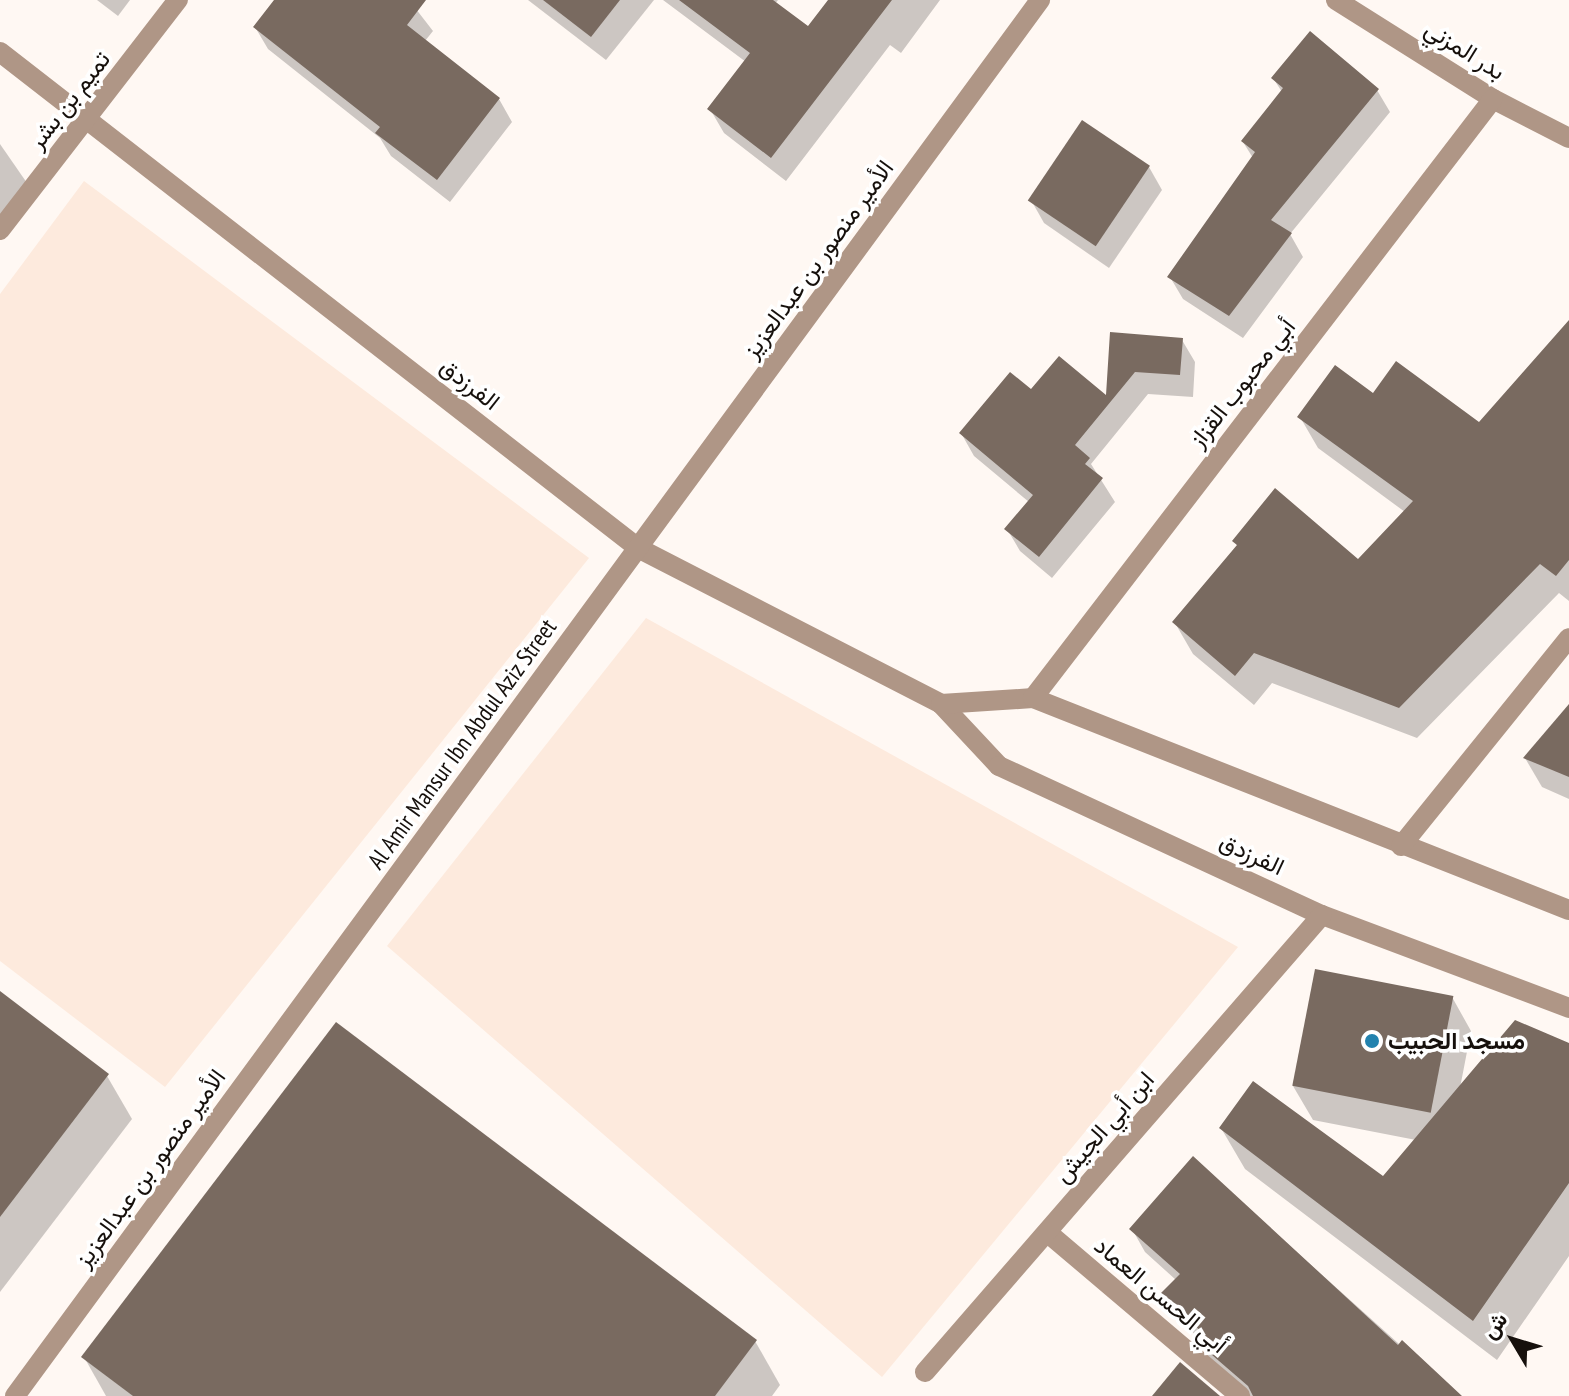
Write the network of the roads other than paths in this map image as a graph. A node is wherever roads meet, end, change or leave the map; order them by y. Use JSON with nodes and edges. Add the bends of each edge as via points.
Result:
{"nodes":[{"id":1,"x":178,"y":0,"type":"edge"},
{"id":2,"x":1040,"y":0,"type":"edge"},
{"id":3,"x":1336,"y":0,"type":"edge"},
{"id":4,"x":0,"y":52,"type":"edge"},
{"id":5,"x":1493,"y":99,"type":"junction"},
{"id":6,"x":89,"y":119,"type":"junction"},
{"id":7,"x":1569,"y":138,"type":"edge"},
{"id":8,"x":0,"y":230,"type":"edge"},
{"id":9,"x":638,"y":548,"type":"junction"},
{"id":10,"x":1569,"y":638,"type":"edge"},
{"id":11,"x":1033,"y":698,"type":"junction"},
{"id":12,"x":941,"y":704,"type":"junction"},
{"id":13,"x":1401,"y":846,"type":"junction"},
{"id":14,"x":1569,"y":910,"type":"edge"},
{"id":15,"x":1322,"y":915,"type":"junction"},
{"id":16,"x":328,"y":972,"type":"joint"},
{"id":17,"x":1569,"y":1008,"type":"edge"},
{"id":18,"x":1048,"y":1233,"type":"junction"},
{"id":19,"x":925,"y":1372,"type":"dead end"},
{"id":20,"x":15,"y":1396,"type":"edge"},
{"id":21,"x":1240,"y":1396,"type":"edge"}],
"edges":[{"from":1,"to":6,"type":"street","name":"تميم بن بشر"},
{"from":2,"to":9,"type":"street","name":"الأمير منصور بن عبدالعزيز"},
{"from":3,"to":5,"type":"street","name":"بدر المزني"},
{"from":4,"to":6,"type":"street","name":"الفرزدق"},
{"from":5,"to":7,"type":"street","name":"بدر المزني"},
{"from":5,"to":11,"type":"street","name":"أبي محبوب القزاز"},
{"from":6,"to":8,"type":"street","name":"تميم بن بشر"},
{"from":6,"to":9,"type":"street","name":"الفرزدق"},
{"from":9,"to":12,"type":"street","name":"الفرزدق"},
{"from":9,"to":16,"type":"street","name":"Al Amir Mansur Ibn Abdul Aziz Street"},
{"from":10,"to":13,"type":"street"},
{"from":11,"to":12,"type":"street"},
{"from":11,"to":13,"type":"street"},
{"from":12,"to":15,"type":"street","name":"الفرزدق","via":[[999,766]]},
{"from":13,"to":14,"type":"street"},
{"from":15,"to":17,"type":"street","name":"الفرزدق"},
{"from":15,"to":18,"type":"street","name":"ابن أبي الجيش"},
{"from":16,"to":20,"type":"street","name":"الأمير منصور بن عبدالعزيز"},
{"from":18,"to":19,"type":"street","name":"ابن أبي الجيش"},
{"from":18,"to":21,"type":"street","name":"أبي الحسن العماد"}]}
